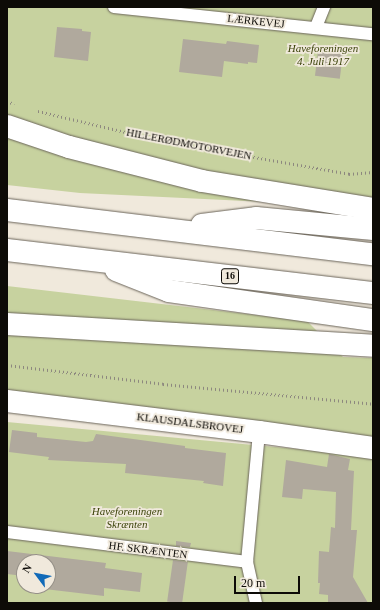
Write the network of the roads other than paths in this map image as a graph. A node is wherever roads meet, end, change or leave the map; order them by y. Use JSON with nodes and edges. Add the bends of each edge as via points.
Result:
{"nodes":[{"id":1,"x":114,"y":7,"type":"edge"},
{"id":2,"x":324,"y":7,"type":"edge"},
{"id":3,"x":316,"y":27,"type":"junction"},
{"id":4,"x":373,"y":34,"type":"edge"},
{"id":5,"x":7,"y":126,"type":"edge"},
{"id":6,"x":373,"y":209,"type":"edge"},
{"id":7,"x":7,"y":210,"type":"edge"},
{"id":8,"x":373,"y":228,"type":"edge"},
{"id":9,"x":171,"y":230,"type":"junction"},
{"id":10,"x":7,"y":250,"type":"edge"},
{"id":11,"x":373,"y":254,"type":"edge"},
{"id":12,"x":86,"y":259,"type":"junction"},
{"id":13,"x":373,"y":293,"type":"edge"},
{"id":14,"x":373,"y":320,"type":"edge"},
{"id":15,"x":7,"y":324,"type":"edge"},
{"id":16,"x":373,"y":346,"type":"edge"},
{"id":17,"x":7,"y":401,"type":"edge"},
{"id":18,"x":259,"y":432,"type":"junction"},
{"id":19,"x":373,"y":448,"type":"edge"},
{"id":20,"x":7,"y":532,"type":"edge"},
{"id":21,"x":246,"y":562,"type":"junction"},
{"id":22,"x":256,"y":603,"type":"edge"}],
"edges":[{"from":1,"to":3,"type":"lane","name":"LÆRKEVEJ"},
{"from":2,"to":3,"type":"lane"},
{"from":3,"to":4,"type":"lane","name":"LÆRKEVEJ"},
{"from":5,"to":6,"type":"main road","via":[[69,147],[202,181]]},
{"from":7,"to":9,"type":"main road"},
{"from":8,"to":9,"type":"main road","via":[[256,218]]},
{"from":9,"to":11,"type":"main road"},
{"from":10,"to":12,"type":"main road","number":"16"},
{"from":12,"to":13,"type":"main road","number":"16"},
{"from":12,"to":14,"type":"main road","via":[[169,291]]},
{"from":15,"to":16,"type":"main road"},
{"from":17,"to":18,"type":"main road","name":"KLAUSDALSBROVEJ"},
{"from":18,"to":19,"type":"main road","name":"KLAUSDALSBROVEJ"},
{"from":18,"to":21,"type":"lane"},
{"from":20,"to":21,"type":"lane","name":"HF. SKRÆNTEN"},
{"from":21,"to":22,"type":"lane"}]}
